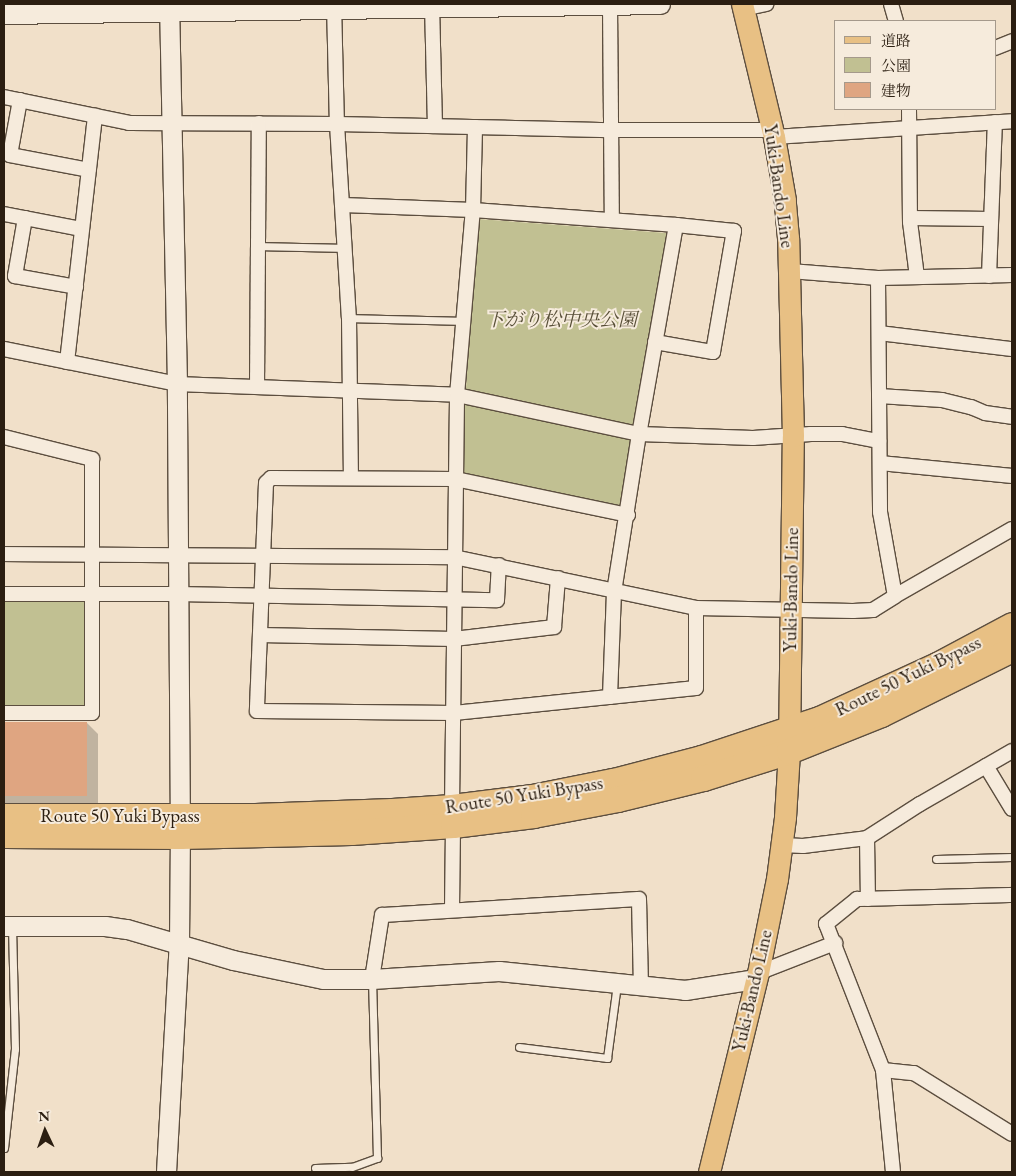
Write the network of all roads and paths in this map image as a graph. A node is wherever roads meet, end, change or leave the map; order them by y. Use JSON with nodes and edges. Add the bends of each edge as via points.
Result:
{"nodes":[{"id":1,"x":660,"y":4,"type":"edge"},
{"id":2,"x":766,"y":4,"type":"edge"},
{"id":3,"x":891,"y":4,"type":"edge"},
{"id":4,"x":432,"y":5,"type":"edge"},
{"id":5,"x":509,"y":5,"type":"edge"},
{"id":6,"x":607,"y":5,"type":"edge"},
{"id":7,"x":334,"y":6,"type":"edge"},
{"id":8,"x":742,"y":6,"type":"edge"},
{"id":9,"x":169,"y":8,"type":"edge"},
{"id":10,"x":28,"y":9,"type":"edge"},
{"id":11,"x":4,"y":14,"type":"edge"},
{"id":12,"x":896,"y":20,"type":"edge"},
{"id":13,"x":1012,"y":41,"type":"edge"},
{"id":14,"x":996,"y":48,"type":"edge"},
{"id":15,"x":4,"y":96,"type":"edge"},
{"id":16,"x":20,"y":100,"type":"junction"},
{"id":17,"x":909,"y":110,"type":"edge"},
{"id":18,"x":95,"y":116,"type":"junction"},
{"id":19,"x":1012,"y":120,"type":"edge"},
{"id":20,"x":995,"y":122,"type":"junction"},
{"id":21,"x":259,"y":123,"type":"junction"},
{"id":22,"x":171,"y":124,"type":"junction"},
{"id":23,"x":337,"y":124,"type":"junction"},
{"id":24,"x":435,"y":126,"type":"junction"},
{"id":25,"x":911,"y":126,"type":"junction"},
{"id":26,"x":475,"y":127,"type":"junction"},
{"id":27,"x":610,"y":130,"type":"junction"},
{"id":28,"x":773,"y":133,"type":"junction"},
{"id":29,"x":89,"y":170,"type":"junction"},
{"id":30,"x":343,"y":205,"type":"junction"},
{"id":31,"x":473,"y":210,"type":"junction"},
{"id":32,"x":4,"y":214,"type":"edge"},
{"id":33,"x":25,"y":218,"type":"junction"},
{"id":34,"x":910,"y":218,"type":"junction"},
{"id":35,"x":612,"y":219,"type":"junction"},
{"id":36,"x":991,"y":219,"type":"junction"},
{"id":37,"x":676,"y":225,"type":"junction"},
{"id":38,"x":81,"y":229,"type":"junction"},
{"id":39,"x":258,"y":246,"type":"junction"},
{"id":40,"x":346,"y":248,"type":"junction"},
{"id":41,"x":790,"y":271,"type":"junction"},
{"id":42,"x":1012,"y":275,"type":"edge"},
{"id":43,"x":989,"y":276,"type":"junction"},
{"id":44,"x":878,"y":278,"type":"junction"},
{"id":45,"x":917,"y":278,"type":"junction"},
{"id":46,"x":76,"y":286,"type":"junction"},
{"id":47,"x":349,"y":318,"type":"junction"},
{"id":48,"x":463,"y":321,"type":"junction"},
{"id":49,"x":879,"y":333,"type":"junction"},
{"id":50,"x":655,"y":342,"type":"junction"},
{"id":51,"x":4,"y":349,"type":"edge"},
{"id":52,"x":1012,"y":349,"type":"edge"},
{"id":53,"x":67,"y":362,"type":"junction"},
{"id":54,"x":177,"y":384,"type":"junction"},
{"id":55,"x":257,"y":387,"type":"junction"},
{"id":56,"x":350,"y":391,"type":"junction"},
{"id":57,"x":457,"y":395,"type":"junction"},
{"id":58,"x":879,"y":396,"type":"junction"},
{"id":59,"x":1012,"y":417,"type":"edge"},
{"id":60,"x":639,"y":434,"type":"junction"},
{"id":61,"x":793,"y":436,"type":"junction"},
{"id":62,"x":4,"y":437,"type":"edge"},
{"id":63,"x":879,"y":441,"type":"junction"},
{"id":64,"x":880,"y":464,"type":"junction"},
{"id":65,"x":1012,"y":476,"type":"edge"},
{"id":66,"x":351,"y":478,"type":"junction"},
{"id":67,"x":455,"y":479,"type":"junction"},
{"id":68,"x":628,"y":515,"type":"junction"},
{"id":69,"x":1012,"y":529,"type":"edge"},
{"id":70,"x":4,"y":554,"type":"edge"},
{"id":71,"x":92,"y":555,"type":"junction"},
{"id":72,"x":177,"y":556,"type":"junction"},
{"id":73,"x":264,"y":557,"type":"junction"},
{"id":74,"x":454,"y":557,"type":"junction"},
{"id":75,"x":499,"y":565,"type":"junction"},
{"id":76,"x":558,"y":578,"type":"junction"},
{"id":77,"x":614,"y":592,"type":"junction"},
{"id":78,"x":4,"y":594,"type":"edge"},
{"id":79,"x":177,"y":594,"type":"junction"},
{"id":80,"x":92,"y":595,"type":"junction"},
{"id":81,"x":895,"y":596,"type":"junction"},
{"id":82,"x":262,"y":598,"type":"junction"},
{"id":83,"x":454,"y":599,"type":"junction"},
{"id":84,"x":696,"y":608,"type":"junction"},
{"id":85,"x":791,"y":610,"type":"junction"},
{"id":86,"x":1012,"y":625,"type":"edge"},
{"id":87,"x":260,"y":635,"type":"junction"},
{"id":88,"x":454,"y":639,"type":"junction"},
{"id":89,"x":1012,"y":649,"type":"edge"},
{"id":90,"x":610,"y":696,"type":"junction"},
{"id":91,"x":4,"y":713,"type":"edge"},
{"id":92,"x":454,"y":713,"type":"junction"},
{"id":93,"x":789,"y":740,"type":"junction"},
{"id":94,"x":1012,"y":751,"type":"edge"},
{"id":95,"x":986,"y":766,"type":"junction"},
{"id":96,"x":1012,"y":809,"type":"edge"},
{"id":97,"x":4,"y":816,"type":"edge"},
{"id":98,"x":453,"y":816,"type":"junction"},
{"id":99,"x":180,"y":826,"type":"junction"},
{"id":100,"x":4,"y":835,"type":"edge"},
{"id":101,"x":866,"y":838,"type":"junction"},
{"id":102,"x":782,"y":845,"type":"junction"},
{"id":103,"x":1012,"y":857,"type":"edge"},
{"id":104,"x":936,"y":859,"type":"dead end"},
{"id":105,"x":1012,"y":895,"type":"edge"},
{"id":106,"x":868,"y":899,"type":"junction"},
{"id":107,"x":452,"y":910,"type":"junction"},
{"id":108,"x":8,"y":926,"type":"edge"},
{"id":109,"x":179,"y":943,"type":"junction"},
{"id":110,"x":835,"y":943,"type":"junction"},
{"id":111,"x":757,"y":976,"type":"junction"},
{"id":112,"x":372,"y":979,"type":"junction"},
{"id":113,"x":617,"y":984,"type":"junction"},
{"id":114,"x":641,"y":986,"type":"junction"},
{"id":115,"x":519,"y":1047,"type":"dead end"},
{"id":116,"x":883,"y":1070,"type":"junction"},
{"id":117,"x":1012,"y":1134,"type":"edge"},
{"id":118,"x":4,"y":1148,"type":"edge"},
{"id":119,"x":315,"y":1168,"type":"dead end"},
{"id":120,"x":166,"y":1172,"type":"edge"},
{"id":121,"x":709,"y":1172,"type":"edge"},
{"id":122,"x":893,"y":1172,"type":"edge"}],
"edges":[{"from":1,"to":6,"type":"street"},
{"from":2,"to":8,"type":"street"},
{"from":3,"to":12,"type":"street"},
{"from":4,"to":5,"type":"street"},
{"from":4,"to":7,"type":"street"},
{"from":4,"to":24,"type":"street"},
{"from":5,"to":6,"type":"street"},
{"from":6,"to":27,"type":"street"},
{"from":7,"to":9,"type":"street"},
{"from":7,"to":23,"type":"street"},
{"from":8,"to":28,"type":"main road","name":"Yuki-Bando Line"},
{"from":9,"to":10,"type":"street"},
{"from":9,"to":22,"type":"street"},
{"from":10,"to":11,"type":"street"},
{"from":13,"to":14,"type":"street"},
{"from":15,"to":16,"type":"street"},
{"from":16,"to":18,"type":"street"},
{"from":16,"to":29,"type":"street","via":[[10,155]]},
{"from":17,"to":25,"type":"street"},
{"from":18,"to":22,"type":"street","via":[[129,123]]},
{"from":18,"to":29,"type":"street"},
{"from":19,"to":20,"type":"street"},
{"from":20,"to":25,"type":"street"},
{"from":20,"to":36,"type":"street"},
{"from":21,"to":22,"type":"street"},
{"from":21,"to":23,"type":"street"},
{"from":21,"to":39,"type":"street"},
{"from":22,"to":54,"type":"street"},
{"from":23,"to":24,"type":"street"},
{"from":23,"to":30,"type":"street"},
{"from":24,"to":26,"type":"street"},
{"from":25,"to":28,"type":"street"},
{"from":25,"to":34,"type":"street"},
{"from":26,"to":27,"type":"street"},
{"from":26,"to":31,"type":"street"},
{"from":27,"to":28,"type":"street"},
{"from":27,"to":35,"type":"street"},
{"from":28,"to":41,"type":"main road","name":"Yuki-Bando Line","via":[[785,200]]},
{"from":29,"to":38,"type":"street"},
{"from":30,"to":31,"type":"street"},
{"from":30,"to":40,"type":"street"},
{"from":31,"to":35,"type":"street"},
{"from":31,"to":48,"type":"street"},
{"from":32,"to":33,"type":"street"},
{"from":33,"to":38,"type":"street"},
{"from":33,"to":46,"type":"street","via":[[15,276]]},
{"from":34,"to":36,"type":"street"},
{"from":34,"to":45,"type":"street"},
{"from":35,"to":37,"type":"street"},
{"from":36,"to":43,"type":"street"},
{"from":37,"to":50,"type":"street"},
{"from":37,"to":50,"type":"street","via":[[734,231],[713,352]]},
{"from":38,"to":46,"type":"street"},
{"from":39,"to":40,"type":"lane"},
{"from":39,"to":55,"type":"street"},
{"from":40,"to":47,"type":"street"},
{"from":41,"to":44,"type":"street"},
{"from":41,"to":61,"type":"main road","name":"Yuki-Bando Line"},
{"from":42,"to":43,"type":"street"},
{"from":43,"to":45,"type":"street"},
{"from":44,"to":45,"type":"street"},
{"from":44,"to":49,"type":"street"},
{"from":46,"to":53,"type":"street"},
{"from":47,"to":48,"type":"lane"},
{"from":47,"to":56,"type":"street"},
{"from":48,"to":57,"type":"street"},
{"from":49,"to":52,"type":"street"},
{"from":49,"to":58,"type":"street"},
{"from":50,"to":60,"type":"street"},
{"from":51,"to":53,"type":"street"},
{"from":53,"to":54,"type":"street"},
{"from":54,"to":55,"type":"street"},
{"from":54,"to":72,"type":"street"},
{"from":55,"to":56,"type":"street"},
{"from":56,"to":57,"type":"street"},
{"from":56,"to":66,"type":"street"},
{"from":57,"to":60,"type":"street"},
{"from":57,"to":67,"type":"street"},
{"from":58,"to":59,"type":"street","via":[[942,400]]},
{"from":58,"to":63,"type":"street"},
{"from":60,"to":61,"type":"street","via":[[753,438]]},
{"from":60,"to":68,"type":"street"},
{"from":61,"to":63,"type":"street","via":[[842,434]]},
{"from":61,"to":85,"type":"main road","name":"Yuki-Bando Line"},
{"from":62,"to":71,"type":"street","via":[[92,459]]},
{"from":63,"to":64,"type":"street"},
{"from":64,"to":65,"type":"street"},
{"from":64,"to":81,"type":"street","via":[[880,512]]},
{"from":66,"to":67,"type":"street"},
{"from":66,"to":73,"type":"street","via":[[271,478],[266,483]]},
{"from":67,"to":68,"type":"street"},
{"from":67,"to":74,"type":"street"},
{"from":68,"to":77,"type":"street"},
{"from":69,"to":81,"type":"street"},
{"from":70,"to":71,"type":"street"},
{"from":71,"to":72,"type":"street"},
{"from":71,"to":80,"type":"street"},
{"from":72,"to":73,"type":"street"},
{"from":72,"to":79,"type":"street"},
{"from":73,"to":74,"type":"street"},
{"from":73,"to":82,"type":"street"},
{"from":74,"to":75,"type":"street"},
{"from":74,"to":83,"type":"street"},
{"from":75,"to":76,"type":"street"},
{"from":75,"to":83,"type":"street","via":[[497,600]]},
{"from":76,"to":77,"type":"street"},
{"from":76,"to":88,"type":"street","via":[[554,628]]},
{"from":77,"to":84,"type":"street"},
{"from":77,"to":90,"type":"street"},
{"from":78,"to":80,"type":"street"},
{"from":79,"to":80,"type":"street"},
{"from":79,"to":82,"type":"street"},
{"from":79,"to":99,"type":"street"},
{"from":80,"to":91,"type":"street","via":[[92,713]]},
{"from":81,"to":85,"type":"street","via":[[873,610]]},
{"from":82,"to":83,"type":"street"},
{"from":82,"to":87,"type":"street"},
{"from":83,"to":88,"type":"street"},
{"from":84,"to":85,"type":"street"},
{"from":84,"to":90,"type":"street","via":[[696,688]]},
{"from":85,"to":93,"type":"main road","name":"Yuki-Bando Line"},
{"from":86,"to":93,"type":"highway","name":"Route 50 Yuki Bypass","via":[[937,665],[819,719]]},
{"from":87,"to":88,"type":"street"},
{"from":87,"to":92,"type":"street","via":[[257,711]]},
{"from":88,"to":92,"type":"street"},
{"from":89,"to":93,"type":"highway","name":"Route 50 Yuki Bypass","via":[[881,714]]},
{"from":90,"to":92,"type":"street"},
{"from":92,"to":98,"type":"street"},
{"from":93,"to":98,"type":"highway","name":"Route 50 Yuki Bypass","via":[[703,778],[617,799],[533,815]]},
{"from":93,"to":102,"type":"main road","name":"Yuki-Bando Line"},
{"from":94,"to":95,"type":"street"},
{"from":95,"to":96,"type":"street"},
{"from":95,"to":101,"type":"street"},
{"from":97,"to":99,"type":"highway","name":"Route 50 Yuki Bypass"},
{"from":98,"to":99,"type":"highway","name":"Route 50 Yuki Bypass","via":[[351,832]]},
{"from":98,"to":107,"type":"street"},
{"from":99,"to":100,"type":"highway","name":"Route 50 Yuki Bypass"},
{"from":99,"to":109,"type":"street"},
{"from":101,"to":102,"type":"street","via":[[803,846]]},
{"from":101,"to":106,"type":"street"},
{"from":102,"to":111,"type":"main road","name":"Yuki-Bando Line"},
{"from":103,"to":104,"type":"lane"},
{"from":105,"to":106,"type":"street"},
{"from":106,"to":110,"type":"street","via":[[858,899],[826,924]]},
{"from":107,"to":112,"type":"street","via":[[382,915]]},
{"from":107,"to":114,"type":"street","via":[[639,900]]},
{"from":108,"to":109,"type":"street","via":[[105,926]]},
{"from":108,"to":118,"type":"lane","via":[[15,1049]]},
{"from":109,"to":112,"type":"street","via":[[233,960],[323,979]]},
{"from":109,"to":120,"type":"street"},
{"from":110,"to":111,"type":"street"},
{"from":110,"to":116,"type":"street"},
{"from":111,"to":114,"type":"street","via":[[685,990]]},
{"from":111,"to":121,"type":"main road","name":"Yuki-Bando Line"},
{"from":112,"to":113,"type":"street","via":[[499,971]]},
{"from":112,"to":119,"type":"lane","via":[[377,1158],[352,1167]]},
{"from":113,"to":114,"type":"street"},
{"from":113,"to":115,"type":"lane","via":[[607,1058]]},
{"from":116,"to":117,"type":"street","via":[[914,1074]]},
{"from":116,"to":122,"type":"street"}]}
